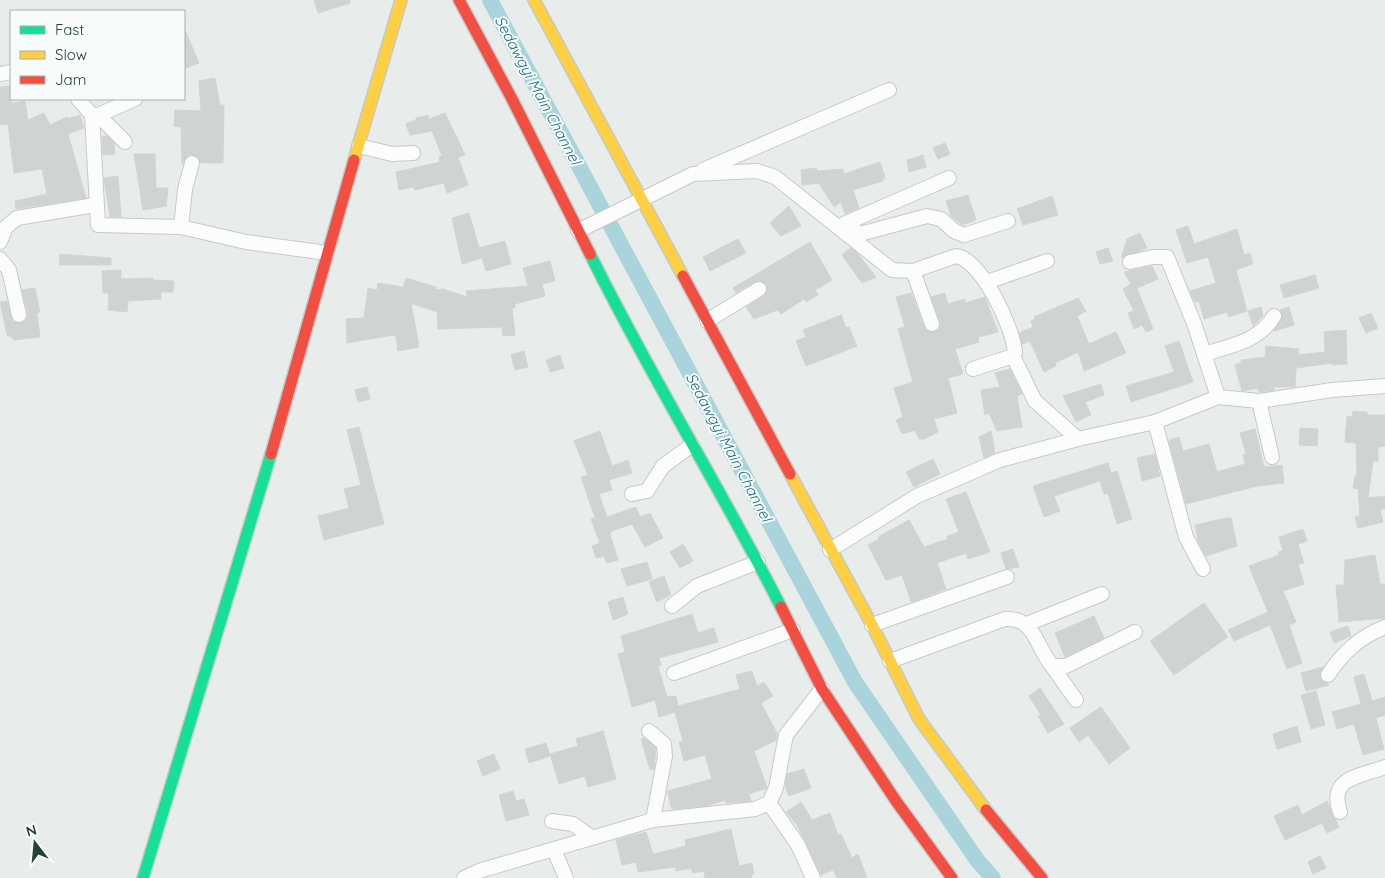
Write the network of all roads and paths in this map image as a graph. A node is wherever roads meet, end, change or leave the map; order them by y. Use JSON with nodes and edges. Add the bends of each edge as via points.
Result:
{"nodes":[{"id":1,"x":401,"y":0,"type":"edge"},
{"id":2,"x":459,"y":0,"type":"edge"},
{"id":3,"x":534,"y":0,"type":"edge"},
{"id":4,"x":889,"y":90,"type":"dead end"},
{"id":5,"x":79,"y":100,"type":"edge"},
{"id":6,"x":132,"y":100,"type":"edge"},
{"id":7,"x":95,"y":115,"type":"junction"},
{"id":8,"x":126,"y":142,"type":"dead end"},
{"id":9,"x":359,"y":146,"type":"junction"},
{"id":10,"x":413,"y":153,"type":"dead end"},
{"id":11,"x":192,"y":163,"type":"dead end"},
{"id":12,"x":693,"y":174,"type":"junction"},
{"id":13,"x":950,"y":178,"type":"dead end"},
{"id":14,"x":641,"y":199,"type":"junction"},
{"id":15,"x":95,"y":205,"type":"junction"},
{"id":16,"x":828,"y":216,"type":"junction"},
{"id":17,"x":1008,"y":222,"type":"dead end"},
{"id":18,"x":844,"y":224,"type":"junction"},
{"id":19,"x":3,"y":227,"type":"edge"},
{"id":20,"x":181,"y":227,"type":"junction"},
{"id":21,"x":578,"y":231,"type":"junction"},
{"id":22,"x":0,"y":242,"type":"edge"},
{"id":23,"x":327,"y":253,"type":"junction"},
{"id":24,"x":0,"y":259,"type":"edge"},
{"id":25,"x":1047,"y":261,"type":"dead end"},
{"id":26,"x":1130,"y":262,"type":"dead end"},
{"id":27,"x":913,"y":271,"type":"junction"},
{"id":28,"x":987,"y":282,"type":"junction"},
{"id":29,"x":759,"y":288,"type":"dead end"},
{"id":30,"x":19,"y":315,"type":"dead end"},
{"id":31,"x":1274,"y":316,"type":"dead end"},
{"id":32,"x":707,"y":321,"type":"junction"},
{"id":33,"x":932,"y":324,"type":"dead end"},
{"id":34,"x":1204,"y":354,"type":"junction"},
{"id":35,"x":1013,"y":356,"type":"junction"},
{"id":36,"x":973,"y":369,"type":"dead end"},
{"id":37,"x":1385,"y":386,"type":"edge"},
{"id":38,"x":1218,"y":397,"type":"junction"},
{"id":39,"x":1259,"y":401,"type":"junction"},
{"id":40,"x":1155,"y":422,"type":"junction"},
{"id":41,"x":1078,"y":439,"type":"junction"},
{"id":42,"x":692,"y":445,"type":"junction"},
{"id":43,"x":1272,"y":458,"type":"dead end"},
{"id":44,"x":632,"y":494,"type":"dead end"},
{"id":45,"x":830,"y":550,"type":"junction"},
{"id":46,"x":758,"y":562,"type":"junction"},
{"id":47,"x":1203,"y":569,"type":"dead end"},
{"id":48,"x":1007,"y":577,"type":"dead end"},
{"id":49,"x":1102,"y":594,"type":"dead end"},
{"id":50,"x":672,"y":606,"type":"dead end"},
{"id":51,"x":1027,"y":624,"type":"junction"},
{"id":52,"x":872,"y":625,"type":"junction"},
{"id":53,"x":1385,"y":627,"type":"edge"},
{"id":54,"x":793,"y":630,"type":"junction"},
{"id":55,"x":1135,"y":632,"type":"dead end"},
{"id":56,"x":890,"y":661,"type":"junction"},
{"id":57,"x":1052,"y":666,"type":"junction"},
{"id":58,"x":674,"y":673,"type":"dead end"},
{"id":59,"x":1328,"y":675,"type":"dead end"},
{"id":60,"x":822,"y":689,"type":"junction"},
{"id":61,"x":1076,"y":700,"type":"dead end"},
{"id":62,"x":649,"y":730,"type":"dead end"},
{"id":63,"x":1385,"y":767,"type":"edge"},
{"id":64,"x":769,"y":804,"type":"junction"},
{"id":65,"x":1340,"y":812,"type":"dead end"},
{"id":66,"x":653,"y":820,"type":"junction"},
{"id":67,"x":552,"y":821,"type":"dead end"},
{"id":68,"x":591,"y":837,"type":"junction"},
{"id":69,"x":554,"y":850,"type":"junction"},
{"id":70,"x":143,"y":878,"type":"edge"},
{"id":71,"x":464,"y":878,"type":"edge"},
{"id":72,"x":566,"y":878,"type":"edge"},
{"id":73,"x":813,"y":878,"type":"edge"},
{"id":74,"x":952,"y":878,"type":"edge"},
{"id":75,"x":1042,"y":878,"type":"edge"}],
"edges":[{"from":1,"to":9,"type":"street"},
{"from":2,"to":21,"type":"street"},
{"from":3,"to":14,"type":"street"},
{"from":4,"to":12,"type":"street"},
{"from":5,"to":7,"type":"street"},
{"from":6,"to":7,"type":"street"},
{"from":7,"to":8,"type":"street"},
{"from":7,"to":15,"type":"street"},
{"from":9,"to":10,"type":"street","via":[[392,154]]},
{"from":9,"to":23,"type":"street"},
{"from":11,"to":20,"type":"street","via":[[184,189]]},
{"from":12,"to":14,"type":"street"},
{"from":12,"to":16,"type":"street","via":[[757,171],[775,176]]},
{"from":13,"to":18,"type":"street"},
{"from":14,"to":21,"type":"street"},
{"from":14,"to":32,"type":"street"},
{"from":15,"to":19,"type":"street","via":[[32,214]]},
{"from":15,"to":20,"type":"street","via":[[98,225]]},
{"from":16,"to":18,"type":"street"},
{"from":16,"to":27,"type":"street","via":[[892,270]]},
{"from":17,"to":18,"type":"street","via":[[964,235],[935,217],[927,216],[860,234]]},
{"from":19,"to":22,"type":"street"},
{"from":20,"to":23,"type":"street","via":[[246,242]]},
{"from":21,"to":42,"type":"street","via":[[655,382]]},
{"from":23,"to":70,"type":"street","via":[[286,405]]},
{"from":24,"to":30,"type":"street","via":[[9,270]]},
{"from":25,"to":28,"type":"street"},
{"from":26,"to":34,"type":"street","via":[[1167,257],[1196,326]]},
{"from":27,"to":28,"type":"street","via":[[956,256],[964,257]]},
{"from":27,"to":33,"type":"street"},
{"from":28,"to":35,"type":"street","via":[[1015,346]]},
{"from":29,"to":32,"type":"street"},
{"from":31,"to":34,"type":"street","via":[[1267,327],[1244,342]]},
{"from":32,"to":45,"type":"street"},
{"from":34,"to":38,"type":"street"},
{"from":35,"to":36,"type":"street"},
{"from":35,"to":41,"type":"street","via":[[1035,401]]},
{"from":37,"to":39,"type":"street"},
{"from":38,"to":39,"type":"street"},
{"from":38,"to":40,"type":"street"},
{"from":39,"to":43,"type":"street"},
{"from":40,"to":41,"type":"street"},
{"from":40,"to":47,"type":"street","via":[[1186,537]]},
{"from":41,"to":45,"type":"street","via":[[1000,460],[916,496]]},
{"from":42,"to":44,"type":"street","via":[[663,466],[647,491]]},
{"from":42,"to":46,"type":"street"},
{"from":45,"to":52,"type":"street"},
{"from":46,"to":50,"type":"street","via":[[697,586]]},
{"from":46,"to":54,"type":"street"},
{"from":48,"to":52,"type":"street"},
{"from":49,"to":51,"type":"street"},
{"from":51,"to":56,"type":"street","via":[[1016,618],[1005,619]]},
{"from":51,"to":57,"type":"street"},
{"from":52,"to":56,"type":"street"},
{"from":53,"to":59,"type":"street","via":[[1362,638],[1340,656]]},
{"from":54,"to":58,"type":"street"},
{"from":54,"to":60,"type":"street"},
{"from":55,"to":57,"type":"street","via":[[1066,666]]},
{"from":56,"to":75,"type":"street","via":[[919,719],[934,741]]},
{"from":57,"to":61,"type":"street"},
{"from":60,"to":64,"type":"street","via":[[786,735],[776,788]]},
{"from":60,"to":74,"type":"street"},
{"from":62,"to":66,"type":"street","via":[[664,744],[665,756]]},
{"from":63,"to":65,"type":"street","via":[[1344,782],[1335,799]]},
{"from":64,"to":66,"type":"street","via":[[756,809]]},
{"from":64,"to":73,"type":"street","via":[[798,845]]},
{"from":66,"to":68,"type":"street"},
{"from":67,"to":68,"type":"street","via":[[573,824]]},
{"from":68,"to":69,"type":"street"},
{"from":69,"to":71,"type":"street"},
{"from":69,"to":72,"type":"street"}]}
